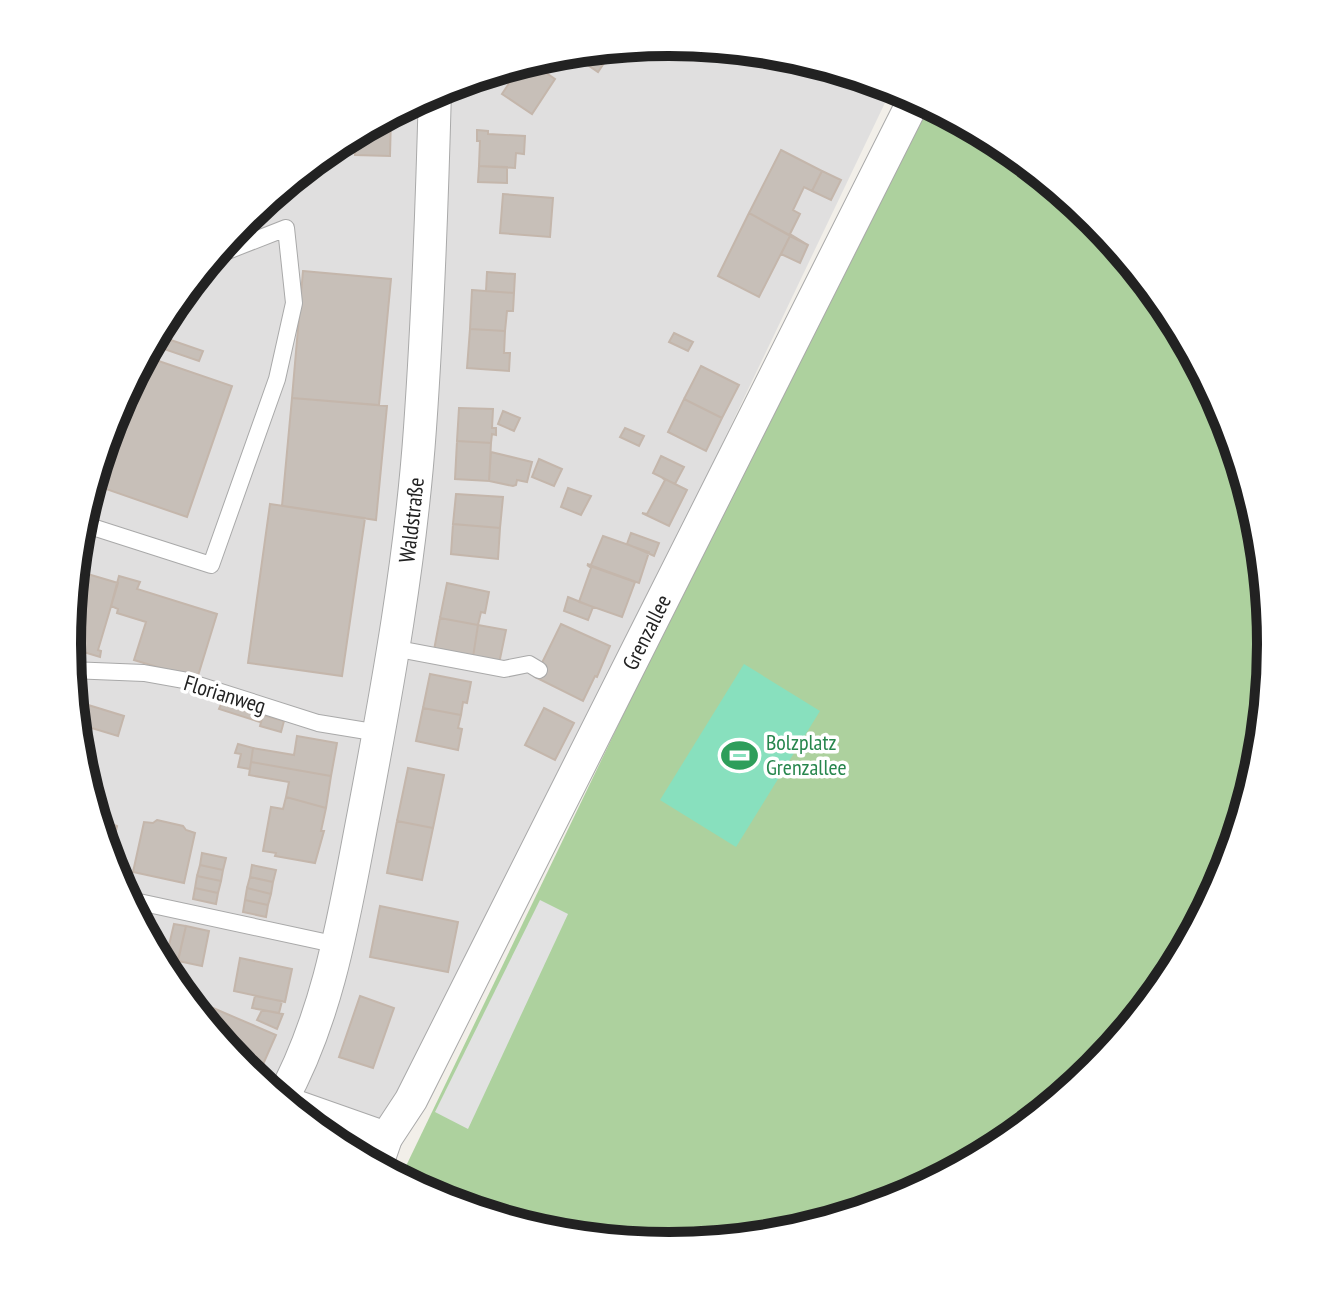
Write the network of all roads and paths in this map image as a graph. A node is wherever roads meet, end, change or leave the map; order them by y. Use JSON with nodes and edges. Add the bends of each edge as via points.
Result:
{"nodes":[{"id":1,"x":434,"y":105,"type":"edge"},
{"id":2,"x":910,"y":108,"type":"edge"},
{"id":3,"x":234,"y":248,"type":"edge"},
{"id":4,"x":93,"y":527,"type":"edge"},
{"id":5,"x":393,"y":648,"type":"junction"},
{"id":6,"x":82,"y":670,"type":"edge"},
{"id":7,"x":539,"y":670,"type":"dead end"},
{"id":8,"x":379,"y":733,"type":"junction"},
{"id":9,"x":141,"y":902,"type":"edge"},
{"id":10,"x":338,"y":945,"type":"junction"},
{"id":11,"x":286,"y":1091,"type":"edge"},
{"id":12,"x":339,"y":1131,"type":"edge"},
{"id":13,"x":381,"y":1153,"type":"edge"}],
"edges":[{"from":1,"to":5,"type":"street","name":"Waldstraße","via":[[420,430]]},
{"from":2,"to":13,"type":"street","name":"Grenzallee"},
{"from":3,"to":4,"type":"lane","via":[[286,228],[294,303],[277,379],[211,565]]},
{"from":5,"to":7,"type":"lane","via":[[504,669],[529,664]]},
{"from":5,"to":8,"type":"street","name":"Waldstraße"},
{"from":6,"to":8,"type":"lane","name":"Florianweg","via":[[183,680],[318,723]]},
{"from":8,"to":10,"type":"street","name":"Waldstraße"},
{"from":9,"to":10,"type":"lane"},
{"from":10,"to":11,"type":"street","name":"Waldstraße","via":[[320,1008]]},
{"from":12,"to":13,"type":"street"}]}
